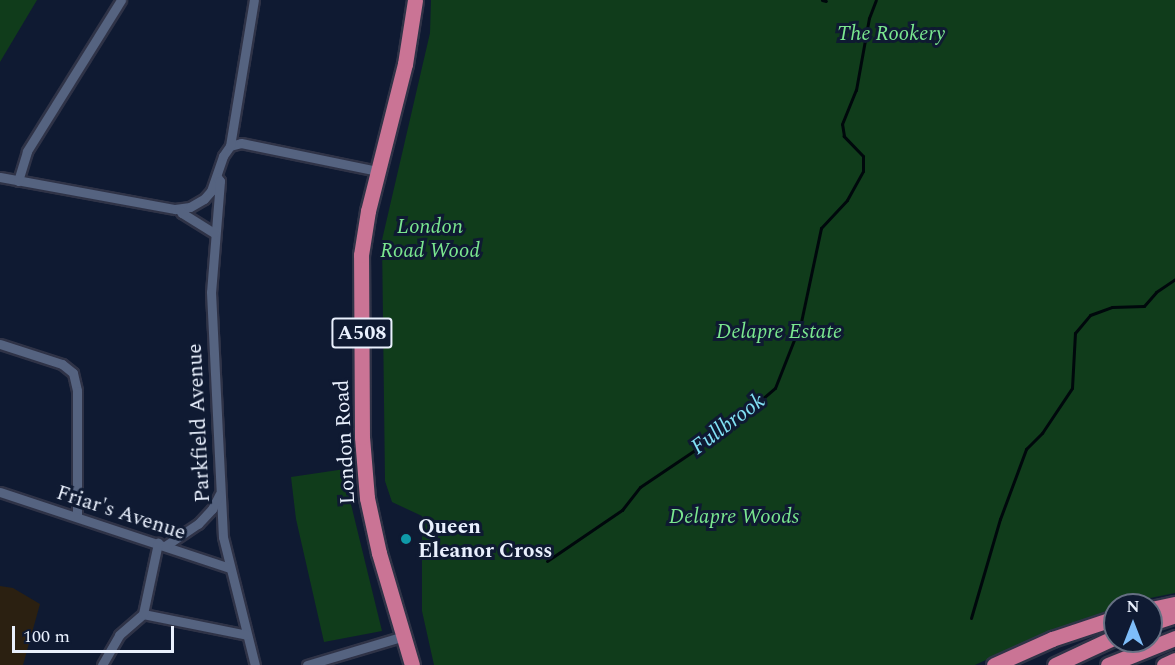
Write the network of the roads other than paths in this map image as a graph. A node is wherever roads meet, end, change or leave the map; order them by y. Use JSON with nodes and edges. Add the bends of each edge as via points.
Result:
{"nodes":[{"id":1,"x":121,"y":0,"type":"edge"},
{"id":2,"x":254,"y":0,"type":"edge"},
{"id":3,"x":415,"y":0,"type":"edge"},
{"id":4,"x":230,"y":146,"type":"junction"},
{"id":5,"x":378,"y":171,"type":"junction"},
{"id":6,"x":0,"y":177,"type":"edge"},
{"id":7,"x":217,"y":177,"type":"junction"},
{"id":8,"x":18,"y":180,"type":"junction"},
{"id":9,"x":179,"y":208,"type":"junction"},
{"id":10,"x":214,"y":233,"type":"junction"},
{"id":11,"x":0,"y":344,"type":"edge"},
{"id":12,"x":0,"y":492,"type":"edge"},
{"id":13,"x":220,"y":493,"type":"junction"},
{"id":14,"x":77,"y":517,"type":"junction"},
{"id":15,"x":162,"y":545,"type":"junction"},
{"id":16,"x":230,"y":568,"type":"junction"},
{"id":17,"x":143,"y":614,"type":"junction"},
{"id":18,"x":1103,"y":622,"type":"edge"},
{"id":19,"x":247,"y":635,"type":"junction"},
{"id":20,"x":404,"y":636,"type":"junction"},
{"id":21,"x":1175,"y":638,"type":"edge"},
{"id":22,"x":1103,"y":643,"type":"edge"},
{"id":23,"x":1175,"y":660,"type":"edge"},
{"id":24,"x":102,"y":665,"type":"edge"},
{"id":25,"x":255,"y":665,"type":"edge"},
{"id":26,"x":307,"y":665,"type":"edge"},
{"id":27,"x":412,"y":665,"type":"edge"},
{"id":28,"x":994,"y":665,"type":"edge"},
{"id":29,"x":1055,"y":665,"type":"edge"},
{"id":30,"x":1108,"y":665,"type":"edge"},
{"id":31,"x":1164,"y":665,"type":"edge"}],
"edges":[{"from":1,"to":8,"type":"street","via":[[27,151]]},
{"from":2,"to":4,"type":"street"},
{"from":3,"to":5,"type":"highway","name":"London Road","number":"A508","via":[[405,64]]},
{"from":4,"to":5,"type":"street","via":[[241,143]]},
{"from":4,"to":7,"type":"street"},
{"from":5,"to":20,"type":"highway","name":"London Road","number":"A508","via":[[361,255],[362,437],[367,498]]},
{"from":6,"to":8,"type":"street"},
{"from":7,"to":9,"type":"street","via":[[204,199]]},
{"from":7,"to":10,"type":"street","name":"Parkfield Avenue","via":[[220,181]]},
{"from":8,"to":9,"type":"street"},
{"from":9,"to":10,"type":"street"},
{"from":10,"to":13,"type":"street","name":"Parkfield Avenue","via":[[211,292]]},
{"from":11,"to":14,"type":"street","via":[[62,364],[72,373],[77,391]]},
{"from":12,"to":14,"type":"street","name":"Friar's Avenue"},
{"from":13,"to":15,"type":"street","via":[[198,525]]},
{"from":13,"to":16,"type":"street","name":"Parkfield Avenue"},
{"from":14,"to":15,"type":"street","name":"Friar's Avenue"},
{"from":15,"to":16,"type":"street","name":"Friar's Avenue"},
{"from":15,"to":17,"type":"street"},
{"from":16,"to":19,"type":"street","name":"Parkfield Avenue"},
{"from":17,"to":19,"type":"street"},
{"from":17,"to":24,"type":"street","via":[[119,635]]},
{"from":18,"to":28,"type":"highway"},
{"from":19,"to":25,"type":"street","name":"Parkfield Avenue"},
{"from":20,"to":26,"type":"street"},
{"from":20,"to":27,"type":"highway","name":"London Road","number":"A508"},
{"from":21,"to":30,"type":"highway"},
{"from":22,"to":29,"type":"highway"},
{"from":23,"to":31,"type":"highway"}]}
